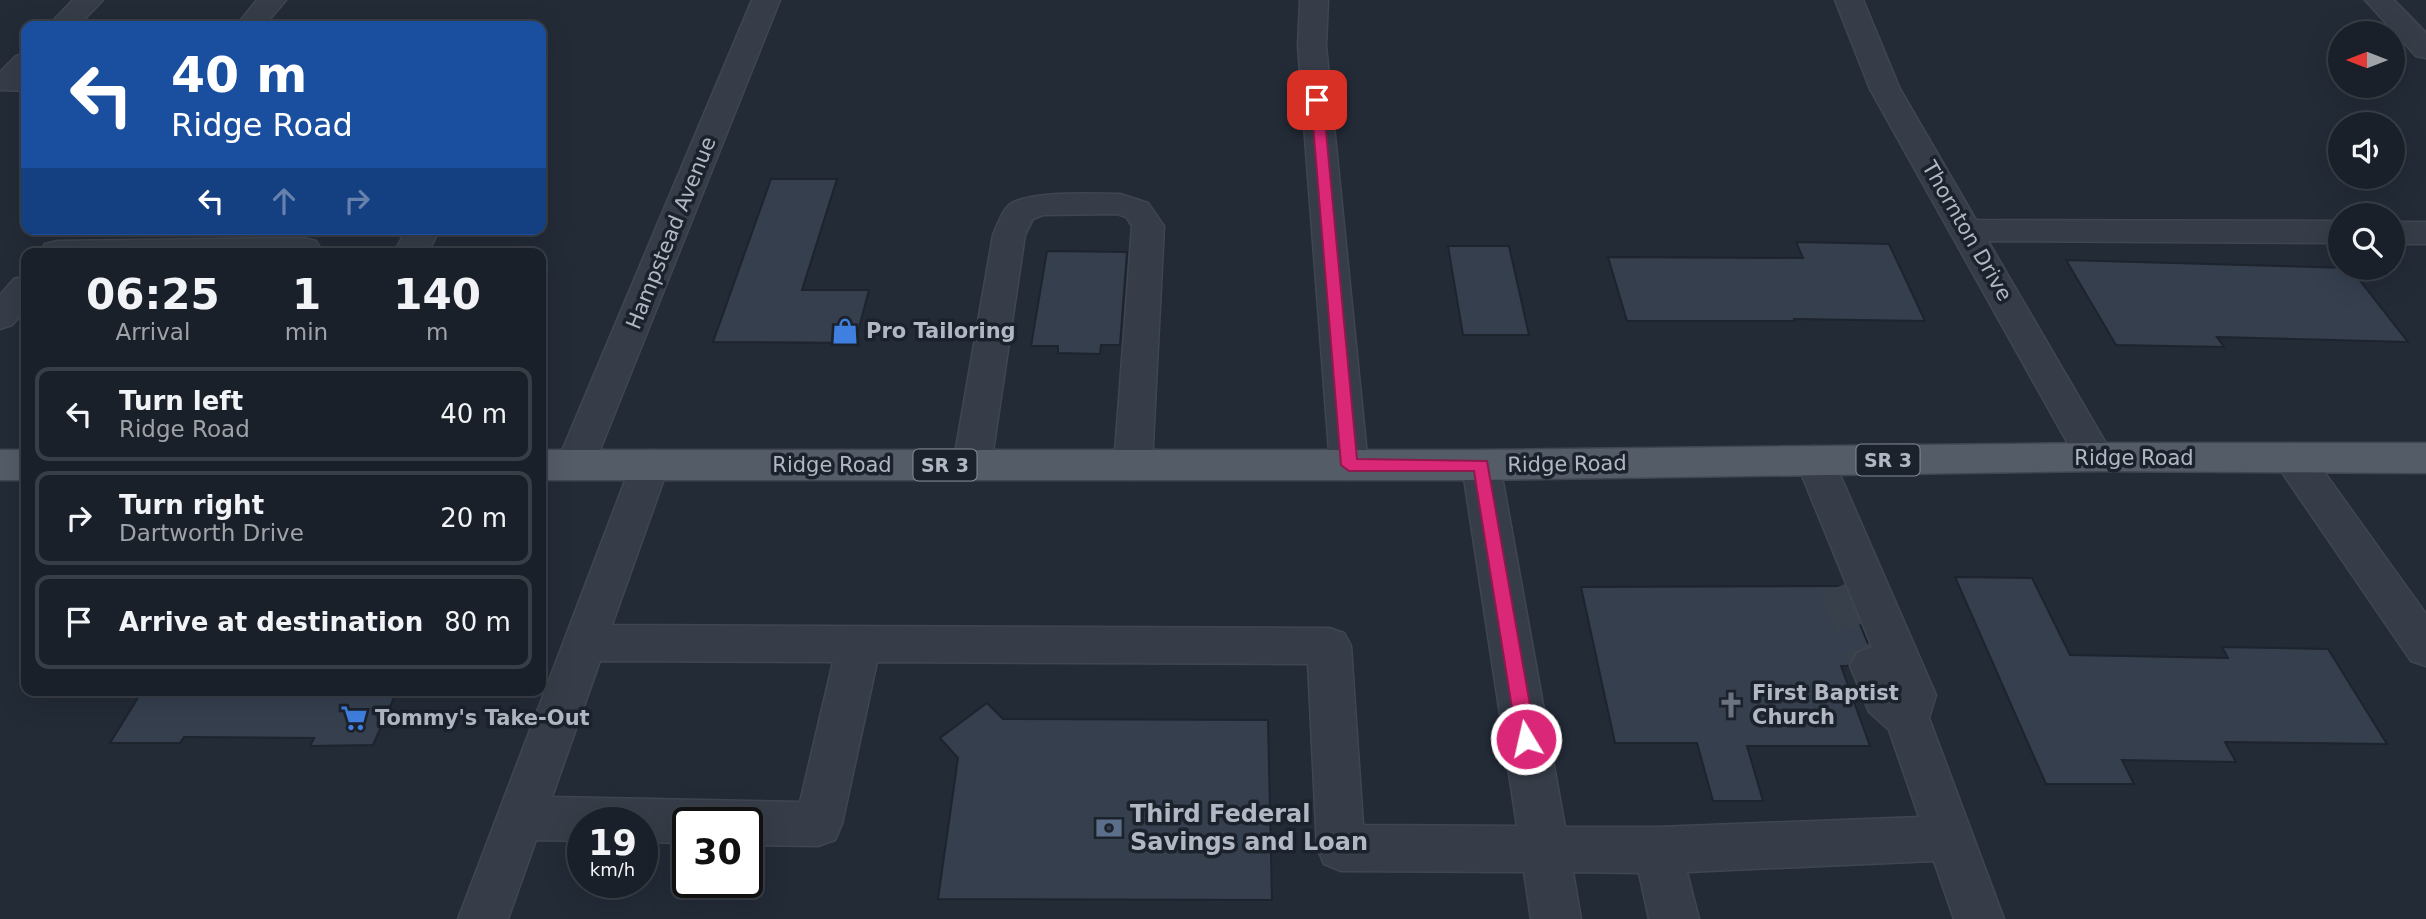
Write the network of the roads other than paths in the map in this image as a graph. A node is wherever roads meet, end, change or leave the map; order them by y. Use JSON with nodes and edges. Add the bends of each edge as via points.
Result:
{"nodes":[{"id":1,"x":89,"y":0,"type":"edge"},
{"id":2,"x":272,"y":0,"type":"edge"},
{"id":3,"x":766,"y":0,"type":"edge"},
{"id":4,"x":1314,"y":0,"type":"edge"},
{"id":5,"x":1849,"y":0,"type":"edge"},
{"id":6,"x":2379,"y":0,"type":"edge"},
{"id":7,"x":67,"y":21,"type":"edge"},
{"id":8,"x":254,"y":21,"type":"edge"},
{"id":9,"x":2426,"y":50,"type":"edge"},
{"id":10,"x":21,"y":67,"type":"edge"},
{"id":11,"x":21,"y":82,"type":"edge"},
{"id":12,"x":1966,"y":230,"type":"junction"},
{"id":13,"x":2328,"y":232,"type":"edge"},
{"id":14,"x":2405,"y":233,"type":"edge"},
{"id":15,"x":2426,"y":233,"type":"edge"},
{"id":16,"x":63,"y":245,"type":"edge"},
{"id":17,"x":244,"y":248,"type":"edge"},
{"id":18,"x":21,"y":294,"type":"edge"},
{"id":19,"x":0,"y":317,"type":"edge"},
{"id":20,"x":2095,"y":457,"type":"junction"},
{"id":21,"x":2293,"y":458,"type":"junction"},
{"id":22,"x":2426,"y":458,"type":"edge"},
{"id":23,"x":1815,"y":461,"type":"junction"},
{"id":24,"x":0,"y":465,"type":"edge"},
{"id":25,"x":21,"y":465,"type":"edge"},
{"id":26,"x":558,"y":465,"type":"edge"},
{"id":27,"x":650,"y":465,"type":"junction"},
{"id":28,"x":972,"y":465,"type":"junction"},
{"id":29,"x":1133,"y":465,"type":"junction"},
{"id":30,"x":1349,"y":465,"type":"junction"},
{"id":31,"x":1481,"y":465,"type":"junction"},
{"id":32,"x":585,"y":643,"type":"junction"},
{"id":33,"x":859,"y":644,"type":"junction"},
{"id":34,"x":2426,"y":648,"type":"edge"},
{"id":35,"x":1872,"y":666,"type":"tunnel mouth"},
{"id":36,"x":1907,"y":718,"type":"junction"},
{"id":37,"x":520,"y":818,"type":"junction"},
{"id":38,"x":672,"y":821,"type":"edge"},
{"id":39,"x":763,"y":822,"type":"edge"},
{"id":40,"x":1951,"y":838,"type":"junction"},
{"id":41,"x":1544,"y":849,"type":"junction"},
{"id":42,"x":1658,"y":850,"type":"junction"},
{"id":43,"x":483,"y":919,"type":"edge"},
{"id":44,"x":1556,"y":919,"type":"edge"},
{"id":45,"x":1674,"y":919,"type":"edge"},
{"id":46,"x":1979,"y":919,"type":"edge"}],
"edges":[{"from":1,"to":7,"type":"street"},
{"from":2,"to":8,"type":"street"},
{"from":3,"to":26,"type":"street","name":"Hampstead Avenue"},
{"from":4,"to":30,"type":"street","via":[[1312,46]]},
{"from":5,"to":12,"type":"street","name":"Thornton Drive","via":[[1885,89]]},
{"from":6,"to":9,"type":"street"},
{"from":10,"to":11,"type":"street","via":[[5,83]]},
{"from":12,"to":13,"type":"street"},
{"from":12,"to":20,"type":"street","name":"Thornton Drive"},
{"from":14,"to":15,"type":"street"},
{"from":16,"to":17,"type":"street"},
{"from":18,"to":19,"type":"street"},
{"from":20,"to":21,"type":"main road","name":"Ridge Road","number":"SR 3"},
{"from":20,"to":23,"type":"main road","name":"Ridge Road","number":"SR 3"},
{"from":21,"to":22,"type":"main road","name":"Ridge Road","number":"SR 3"},
{"from":21,"to":34,"type":"street"},
{"from":23,"to":31,"type":"main road","name":"Ridge Road","number":"SR 3"},
{"from":23,"to":36,"type":"street","via":[[1851,577],[1914,695]]},
{"from":24,"to":25,"type":"main road"},
{"from":26,"to":27,"type":"main road","name":"Ridge Road","number":"SR 3"},
{"from":27,"to":28,"type":"main road","name":"Ridge Road","number":"SR 3"},
{"from":27,"to":32,"type":"street"},
{"from":28,"to":29,"type":"main road","name":"Ridge Road","number":"SR 3"},
{"from":28,"to":29,"type":"street","via":[[1009,236],[1020,212],[1040,205],[1120,204],[1137,210],[1149,226]]},
{"from":29,"to":30,"type":"main road","name":"Ridge Road","number":"SR 3"},
{"from":30,"to":31,"type":"main road","name":"Ridge Road","number":"SR 3"},
{"from":31,"to":41,"type":"street"},
{"from":32,"to":33,"type":"street"},
{"from":32,"to":37,"type":"street"},
{"from":33,"to":39,"type":"street","via":[[818,824]]},
{"from":33,"to":41,"type":"street","via":[[1329,646],[1341,848]]},
{"from":35,"to":36,"type":"street","via":[[1885,698]]},
{"from":36,"to":40,"type":"street"},
{"from":37,"to":38,"type":"street"},
{"from":37,"to":43,"type":"street"},
{"from":40,"to":42,"type":"street"},
{"from":40,"to":46,"type":"street"},
{"from":41,"to":42,"type":"street"},
{"from":41,"to":44,"type":"street"},
{"from":42,"to":45,"type":"street"}]}
